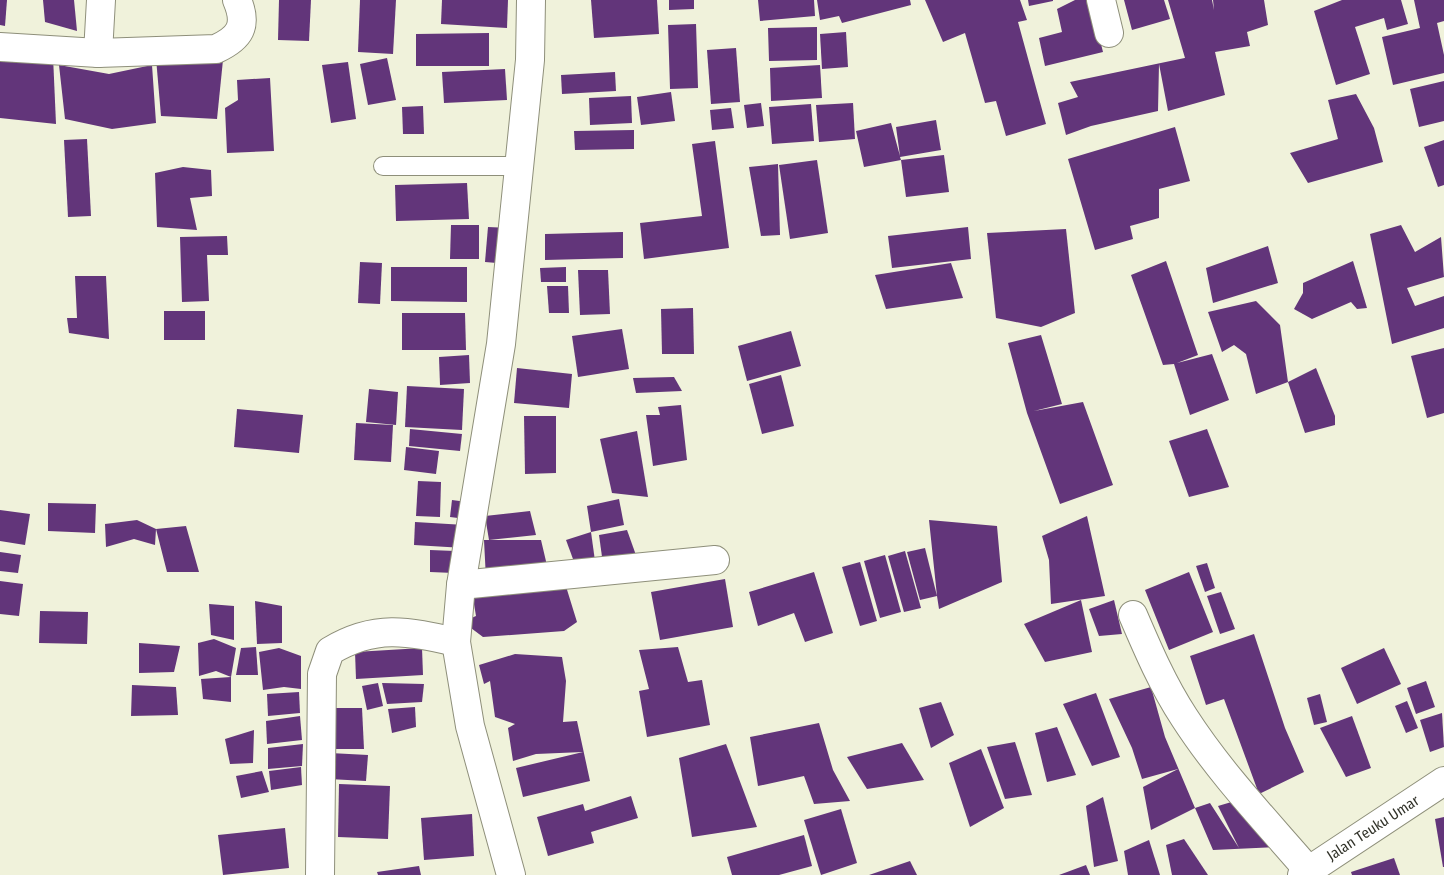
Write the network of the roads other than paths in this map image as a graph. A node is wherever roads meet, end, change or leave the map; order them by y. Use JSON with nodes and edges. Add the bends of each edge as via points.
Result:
{"nodes":[{"id":1,"x":101,"y":0,"type":"edge"},
{"id":2,"x":237,"y":0,"type":"edge"},
{"id":3,"x":531,"y":0,"type":"edge"},
{"id":4,"x":1101,"y":0,"type":"edge"},
{"id":5,"x":1109,"y":33,"type":"dead end"},
{"id":6,"x":0,"y":47,"type":"edge"},
{"id":7,"x":98,"y":53,"type":"junction"},
{"id":8,"x":383,"y":166,"type":"dead end"},
{"id":9,"x":519,"y":166,"type":"junction"},
{"id":10,"x":715,"y":560,"type":"dead end"},
{"id":11,"x":461,"y":585,"type":"junction"},
{"id":12,"x":1133,"y":615,"type":"dead end"},
{"id":13,"x":456,"y":642,"type":"junction"},
{"id":14,"x":1444,"y":781,"type":"edge"},
{"id":15,"x":1305,"y":873,"type":"edge"},
{"id":16,"x":320,"y":875,"type":"edge"},
{"id":17,"x":511,"y":875,"type":"edge"}],
"edges":[{"from":1,"to":7,"type":"street"},
{"from":2,"to":7,"type":"street","via":[[241,10],[241,30],[233,41],[216,49]]},
{"from":3,"to":9,"type":"street","via":[[530,60]]},
{"from":4,"to":5,"type":"street"},
{"from":6,"to":7,"type":"street"},
{"from":8,"to":9,"type":"lane"},
{"from":9,"to":11,"type":"street","via":[[501,344]]},
{"from":10,"to":11,"type":"street"},
{"from":11,"to":13,"type":"street"},
{"from":12,"to":15,"type":"street","via":[[1155,667],[1183,716],[1220,768]]},
{"from":13,"to":16,"type":"street","via":[[407,632],[367,634],[330,651],[322,674]]},
{"from":13,"to":17,"type":"street","via":[[470,726]]},
{"from":14,"to":15,"type":"street","name":"Jalan Teuku Umar"}]}
